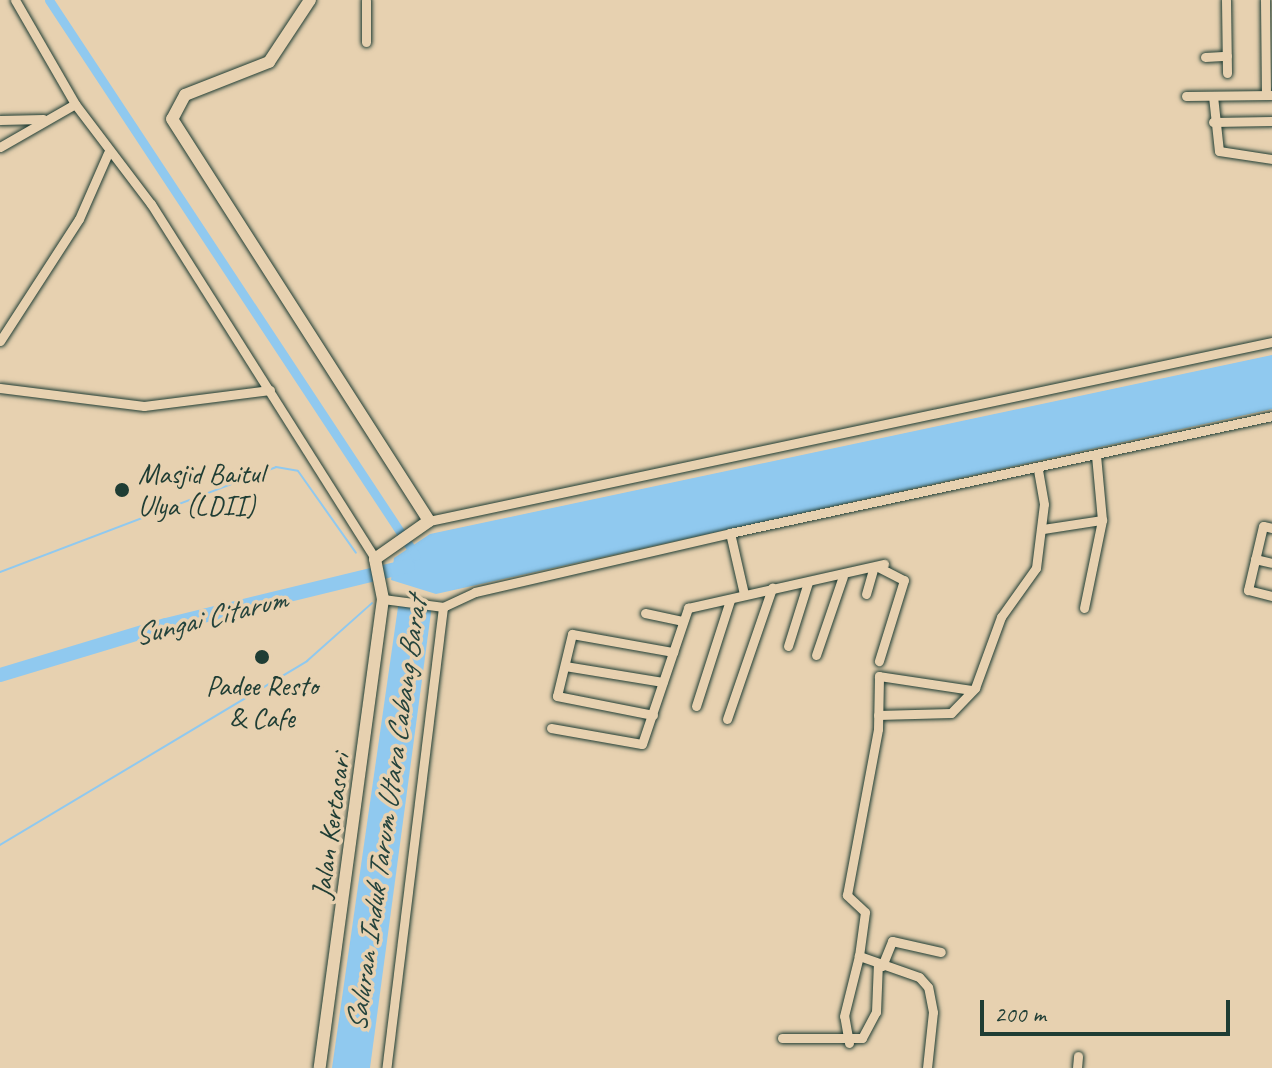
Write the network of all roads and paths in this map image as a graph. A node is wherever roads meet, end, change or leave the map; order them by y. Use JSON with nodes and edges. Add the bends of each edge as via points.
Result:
{"nodes":[{"id":1,"x":15,"y":0,"type":"edge"},
{"id":2,"x":310,"y":0,"type":"edge"},
{"id":3,"x":366,"y":0,"type":"edge"},
{"id":4,"x":1226,"y":0,"type":"edge"},
{"id":5,"x":1265,"y":0,"type":"edge"},
{"id":6,"x":366,"y":42,"type":"dead end"},
{"id":7,"x":1227,"y":56,"type":"junction"},
{"id":8,"x":1205,"y":57,"type":"dead end"},
{"id":9,"x":1227,"y":73,"type":"dead end"},
{"id":10,"x":1269,"y":95,"type":"edge"},
{"id":11,"x":1186,"y":96,"type":"dead end"},
{"id":12,"x":1213,"y":96,"type":"junction"},
{"id":13,"x":75,"y":104,"type":"junction"},
{"id":14,"x":47,"y":119,"type":"junction"},
{"id":15,"x":0,"y":120,"type":"edge"},
{"id":16,"x":1272,"y":121,"type":"edge"},
{"id":17,"x":1213,"y":122,"type":"junction"},
{"id":18,"x":0,"y":147,"type":"edge"},
{"id":19,"x":108,"y":153,"type":"junction"},
{"id":20,"x":1272,"y":159,"type":"edge"},
{"id":21,"x":0,"y":341,"type":"edge"},
{"id":22,"x":1272,"y":342,"type":"edge"},
{"id":23,"x":0,"y":388,"type":"edge"},
{"id":24,"x":270,"y":390,"type":"junction"},
{"id":25,"x":1272,"y":416,"type":"edge"},
{"id":26,"x":1096,"y":455,"type":"junction"},
{"id":27,"x":1038,"y":469,"type":"junction"},
{"id":28,"x":1102,"y":520,"type":"junction"},
{"id":29,"x":429,"y":521,"type":"junction"},
{"id":30,"x":1272,"y":528,"type":"edge"},
{"id":31,"x":1043,"y":529,"type":"junction"},
{"id":32,"x":730,"y":533,"type":"junction"},
{"id":33,"x":379,"y":559,"type":"junction"},
{"id":34,"x":1255,"y":559,"type":"junction"},
{"id":35,"x":1272,"y":563,"type":"edge"},
{"id":36,"x":879,"y":566,"type":"junction"},
{"id":37,"x":843,"y":576,"type":"junction"},
{"id":38,"x":808,"y":582,"type":"junction"},
{"id":39,"x":772,"y":588,"type":"junction"},
{"id":40,"x":744,"y":594,"type":"junction"},
{"id":41,"x":866,"y":594,"type":"dead end"},
{"id":42,"x":382,"y":595,"type":"junction"},
{"id":43,"x":1272,"y":596,"type":"edge"},
{"id":44,"x":730,"y":600,"type":"junction"},
{"id":45,"x":439,"y":604,"type":"junction"},
{"id":46,"x":1084,"y":608,"type":"dead end"},
{"id":47,"x":645,"y":613,"type":"dead end"},
{"id":48,"x":683,"y":621,"type":"junction"},
{"id":49,"x":788,"y":646,"type":"dead end"},
{"id":50,"x":673,"y":652,"type":"junction"},
{"id":51,"x":816,"y":655,"type":"dead end"},
{"id":52,"x":879,"y":661,"type":"dead end"},
{"id":53,"x":565,"y":666,"type":"junction"},
{"id":54,"x":663,"y":682,"type":"junction"},
{"id":55,"x":972,"y":690,"type":"junction"},
{"id":56,"x":696,"y":706,"type":"dead end"},
{"id":57,"x":653,"y":715,"type":"junction"},
{"id":58,"x":878,"y":715,"type":"junction"},
{"id":59,"x":727,"y":719,"type":"dead end"},
{"id":60,"x":551,"y":728,"type":"dead end"},
{"id":61,"x":941,"y":952,"type":"dead end"},
{"id":62,"x":859,"y":956,"type":"junction"},
{"id":63,"x":880,"y":964,"type":"junction"},
{"id":64,"x":782,"y":1038,"type":"dead end"},
{"id":65,"x":849,"y":1043,"type":"junction"},
{"id":66,"x":1078,"y":1056,"type":"dead end"},
{"id":67,"x":320,"y":1068,"type":"edge"},
{"id":68,"x":386,"y":1068,"type":"edge"},
{"id":69,"x":927,"y":1068,"type":"edge"},
{"id":70,"x":1077,"y":1068,"type":"edge"}],
"edges":[{"from":1,"to":13,"type":"street"},
{"from":2,"to":29,"type":"street","via":[[269,62],[175,104],[172,119]]},
{"from":3,"to":6,"type":"street"},
{"from":4,"to":7,"type":"street"},
{"from":5,"to":10,"type":"street"},
{"from":7,"to":8,"type":"street"},
{"from":7,"to":9,"type":"street"},
{"from":10,"to":12,"type":"street"},
{"from":11,"to":12,"type":"street"},
{"from":12,"to":17,"type":"street"},
{"from":13,"to":14,"type":"street"},
{"from":13,"to":19,"type":"street"},
{"from":14,"to":15,"type":"street"},
{"from":14,"to":18,"type":"street"},
{"from":16,"to":17,"type":"street"},
{"from":17,"to":20,"type":"street","via":[[1219,151]]},
{"from":19,"to":21,"type":"street","via":[[79,219]]},
{"from":19,"to":24,"type":"street","via":[[151,204]]},
{"from":22,"to":29,"type":"street"},
{"from":23,"to":24,"type":"street","via":[[144,406]]},
{"from":24,"to":33,"type":"street"},
{"from":25,"to":26,"type":"street"},
{"from":26,"to":27,"type":"street"},
{"from":26,"to":28,"type":"street"},
{"from":27,"to":31,"type":"street"},
{"from":27,"to":32,"type":"street"},
{"from":28,"to":31,"type":"street"},
{"from":28,"to":46,"type":"street"},
{"from":29,"to":33,"type":"street"},
{"from":30,"to":34,"type":"street","via":[[1263,526]]},
{"from":31,"to":55,"type":"street","via":[[1032,576],[1001,617]]},
{"from":32,"to":40,"type":"street"},
{"from":32,"to":45,"type":"street"},
{"from":33,"to":42,"type":"street"},
{"from":34,"to":35,"type":"street"},
{"from":34,"to":43,"type":"street","via":[[1248,590]]},
{"from":36,"to":37,"type":"street"},
{"from":36,"to":41,"type":"street"},
{"from":36,"to":52,"type":"street","via":[[904,580]]},
{"from":37,"to":38,"type":"street"},
{"from":37,"to":51,"type":"street"},
{"from":38,"to":39,"type":"street"},
{"from":38,"to":49,"type":"street"},
{"from":39,"to":40,"type":"street"},
{"from":39,"to":59,"type":"street"},
{"from":40,"to":44,"type":"street"},
{"from":42,"to":45,"type":"street"},
{"from":42,"to":67,"type":"street","name":"Jalan Kertasari"},
{"from":44,"to":48,"type":"street","via":[[691,605]]},
{"from":44,"to":56,"type":"street"},
{"from":45,"to":68,"type":"street"},
{"from":47,"to":48,"type":"street"},
{"from":48,"to":50,"type":"street"},
{"from":50,"to":53,"type":"street","via":[[572,634]]},
{"from":50,"to":54,"type":"street"},
{"from":53,"to":54,"type":"street"},
{"from":53,"to":57,"type":"street","via":[[557,696]]},
{"from":54,"to":57,"type":"street"},
{"from":55,"to":58,"type":"street","via":[[951,713]]},
{"from":55,"to":58,"type":"street","via":[[879,676]]},
{"from":57,"to":60,"type":"street","via":[[642,744]]},
{"from":58,"to":62,"type":"street","via":[[847,895],[865,912]]},
{"from":61,"to":63,"type":"street","via":[[892,941]]},
{"from":62,"to":63,"type":"street"},
{"from":62,"to":65,"type":"street","via":[[844,1016]]},
{"from":63,"to":65,"type":"street","via":[[872,1027]]},
{"from":63,"to":69,"type":"street","via":[[919,977],[928,987],[933,1012]]},
{"from":64,"to":65,"type":"street"},
{"from":66,"to":70,"type":"street"}]}
